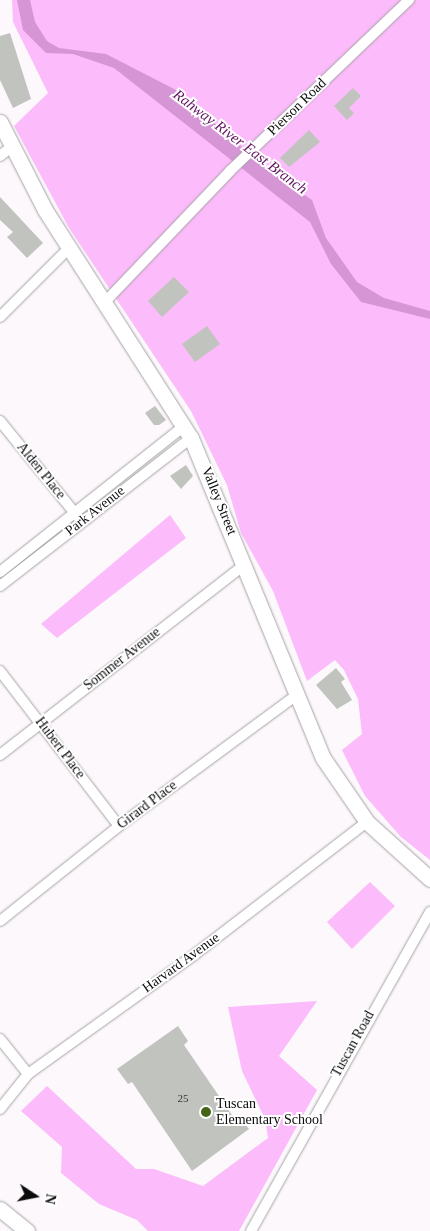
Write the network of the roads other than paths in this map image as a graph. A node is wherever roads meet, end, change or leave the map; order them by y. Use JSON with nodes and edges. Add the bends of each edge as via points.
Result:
{"nodes":[{"id":1,"x":409,"y":0,"type":"edge"},
{"id":2,"x":0,"y":122,"type":"edge"},
{"id":3,"x":6,"y":151,"type":"edge"},
{"id":4,"x":68,"y":248,"type":"junction"},
{"id":5,"x":105,"y":302,"type":"junction"},
{"id":6,"x":0,"y":317,"type":"edge"},
{"id":7,"x":0,"y":421,"type":"edge"},
{"id":8,"x":188,"y":432,"type":"junction"},
{"id":9,"x":75,"y":513,"type":"junction"},
{"id":10,"x":81,"y":522,"type":"junction"},
{"id":11,"x":245,"y":564,"type":"junction"},
{"id":12,"x":0,"y":572,"type":"edge"},
{"id":13,"x":0,"y":586,"type":"edge"},
{"id":14,"x":0,"y":671,"type":"edge"},
{"id":15,"x":298,"y":694,"type":"junction"},
{"id":16,"x":41,"y":722,"type":"junction"},
{"id":17,"x":0,"y":755,"type":"edge"},
{"id":18,"x":367,"y":822,"type":"junction"},
{"id":19,"x":119,"y":826,"type":"junction"},
{"id":20,"x":430,"y":879,"type":"edge"},
{"id":21,"x":430,"y":912,"type":"edge"},
{"id":22,"x":0,"y":920,"type":"edge"},
{"id":23,"x":0,"y":1039,"type":"edge"},
{"id":24,"x":28,"y":1074,"type":"junction"},
{"id":25,"x":0,"y":1109,"type":"edge"},
{"id":26,"x":0,"y":1209,"type":"edge"},
{"id":27,"x":28,"y":1231,"type":"edge"},
{"id":28,"x":251,"y":1231,"type":"edge"}],
"edges":[{"from":1,"to":5,"type":"street","name":"Pierson Road","via":[[252,149]]},
{"from":2,"to":3,"type":"main road","name":"Valley Street"},
{"from":3,"to":4,"type":"main road","name":"Valley Street"},
{"from":4,"to":5,"type":"main road","name":"Valley Street"},
{"from":4,"to":6,"type":"street"},
{"from":5,"to":8,"type":"main road","name":"Valley Street"},
{"from":7,"to":9,"type":"street","name":"Alden Place"},
{"from":8,"to":9,"type":"street","name":"Park Avenue"},
{"from":8,"to":10,"type":"street","name":"Park Avenue"},
{"from":8,"to":11,"type":"main road","name":"Valley Street"},
{"from":9,"to":10,"type":"street","name":"Alden Place"},
{"from":9,"to":12,"type":"street","name":"Park Avenue"},
{"from":10,"to":13,"type":"street","name":"Park Avenue"},
{"from":11,"to":15,"type":"main road","name":"Valley Street"},
{"from":11,"to":16,"type":"street","name":"Sommer Avenue"},
{"from":14,"to":16,"type":"street","name":"Hubert Place"},
{"from":15,"to":18,"type":"main road","name":"Valley Street","via":[[323,758]]},
{"from":15,"to":19,"type":"street","name":"Girard Place"},
{"from":16,"to":17,"type":"street","name":"Sommer Avenue"},
{"from":16,"to":19,"type":"street","name":"Hubert Place"},
{"from":18,"to":20,"type":"main road","name":"Valley Street"},
{"from":18,"to":24,"type":"street","name":"Harvard Avenue","via":[[194,955]]},
{"from":19,"to":22,"type":"street","name":"Girard Place"},
{"from":21,"to":28,"type":"street","name":"Tuscan Road"},
{"from":23,"to":24,"type":"street"},
{"from":24,"to":25,"type":"street","name":"Harvard Avenue"},
{"from":26,"to":27,"type":"main road"}]}
